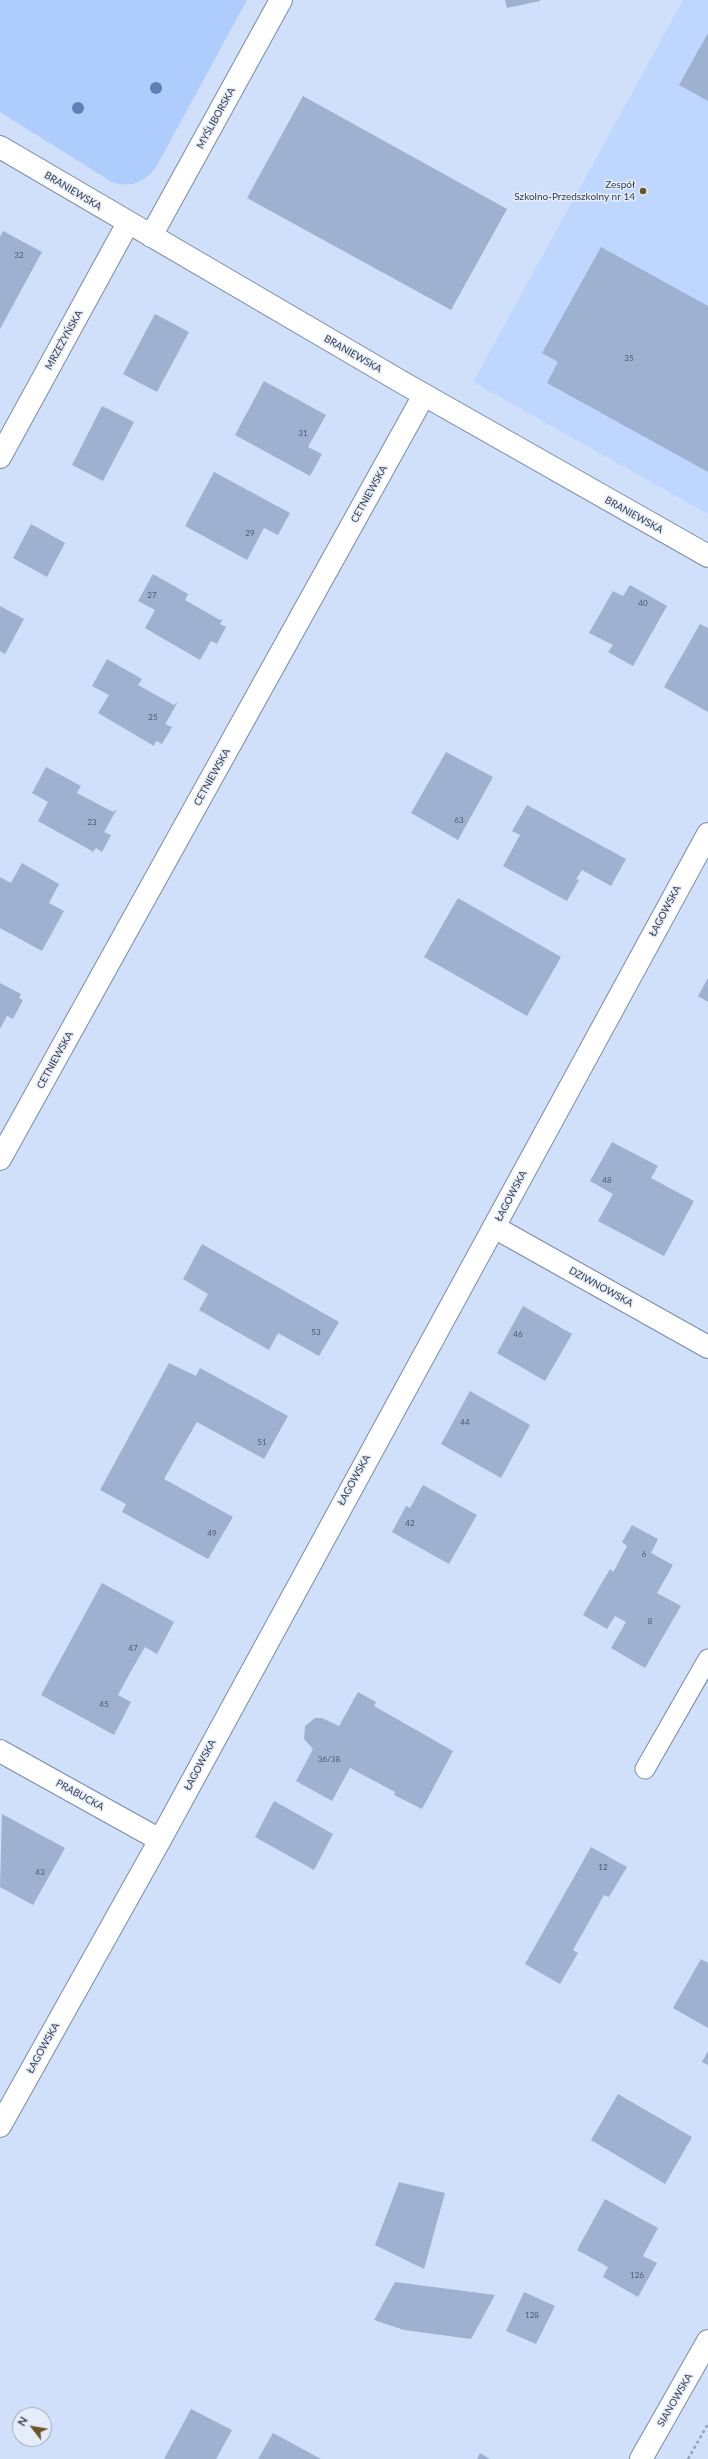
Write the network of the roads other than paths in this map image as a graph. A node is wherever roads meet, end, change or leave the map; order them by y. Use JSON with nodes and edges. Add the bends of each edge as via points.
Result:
{"nodes":[{"id":1,"x":281,"y":0,"type":"edge"},
{"id":2,"x":0,"y":147,"type":"edge"},
{"id":3,"x":128,"y":223,"type":"junction"},
{"id":4,"x":151,"y":236,"type":"junction"},
{"id":5,"x":424,"y":395,"type":"junction"},
{"id":6,"x":0,"y":457,"type":"edge"},
{"id":7,"x":708,"y":556,"type":"edge"},
{"id":8,"x":708,"y":834,"type":"edge"},
{"id":9,"x":0,"y":1159,"type":"edge"},
{"id":10,"x":494,"y":1227,"type":"junction"},
{"id":11,"x":708,"y":1347,"type":"edge"},
{"id":12,"x":708,"y":1659,"type":"edge"},
{"id":13,"x":0,"y":1751,"type":"edge"},
{"id":14,"x":645,"y":1769,"type":"dead end"},
{"id":15,"x":160,"y":1840,"type":"junction"},
{"id":16,"x":0,"y":2126,"type":"edge"},
{"id":17,"x":708,"y":2341,"type":"edge"},
{"id":18,"x":641,"y":2459,"type":"edge"}],
"edges":[{"from":1,"to":4,"type":"street","name":"MYŚLIBORSKA"},
{"from":2,"to":3,"type":"street","name":"BRANIEWSKA"},
{"from":3,"to":4,"type":"street","name":"BRANIEWSKA"},
{"from":3,"to":6,"type":"street","name":"MRZEŻYŃSKA"},
{"from":4,"to":5,"type":"street","name":"BRANIEWSKA"},
{"from":5,"to":7,"type":"street","name":"BRANIEWSKA"},
{"from":5,"to":9,"type":"street","name":"CETNIEWSKA"},
{"from":8,"to":10,"type":"street","name":"ŁAGOWSKA"},
{"from":10,"to":11,"type":"street","name":"DZIWNOWSKA"},
{"from":10,"to":15,"type":"street","name":"ŁAGOWSKA","via":[[320,1541]]},
{"from":12,"to":14,"type":"lane"},
{"from":13,"to":15,"type":"street","name":"PRABUCKA"},
{"from":15,"to":16,"type":"street","name":"ŁAGOWSKA"},
{"from":17,"to":18,"type":"street","name":"SIANOWSKA"}]}
